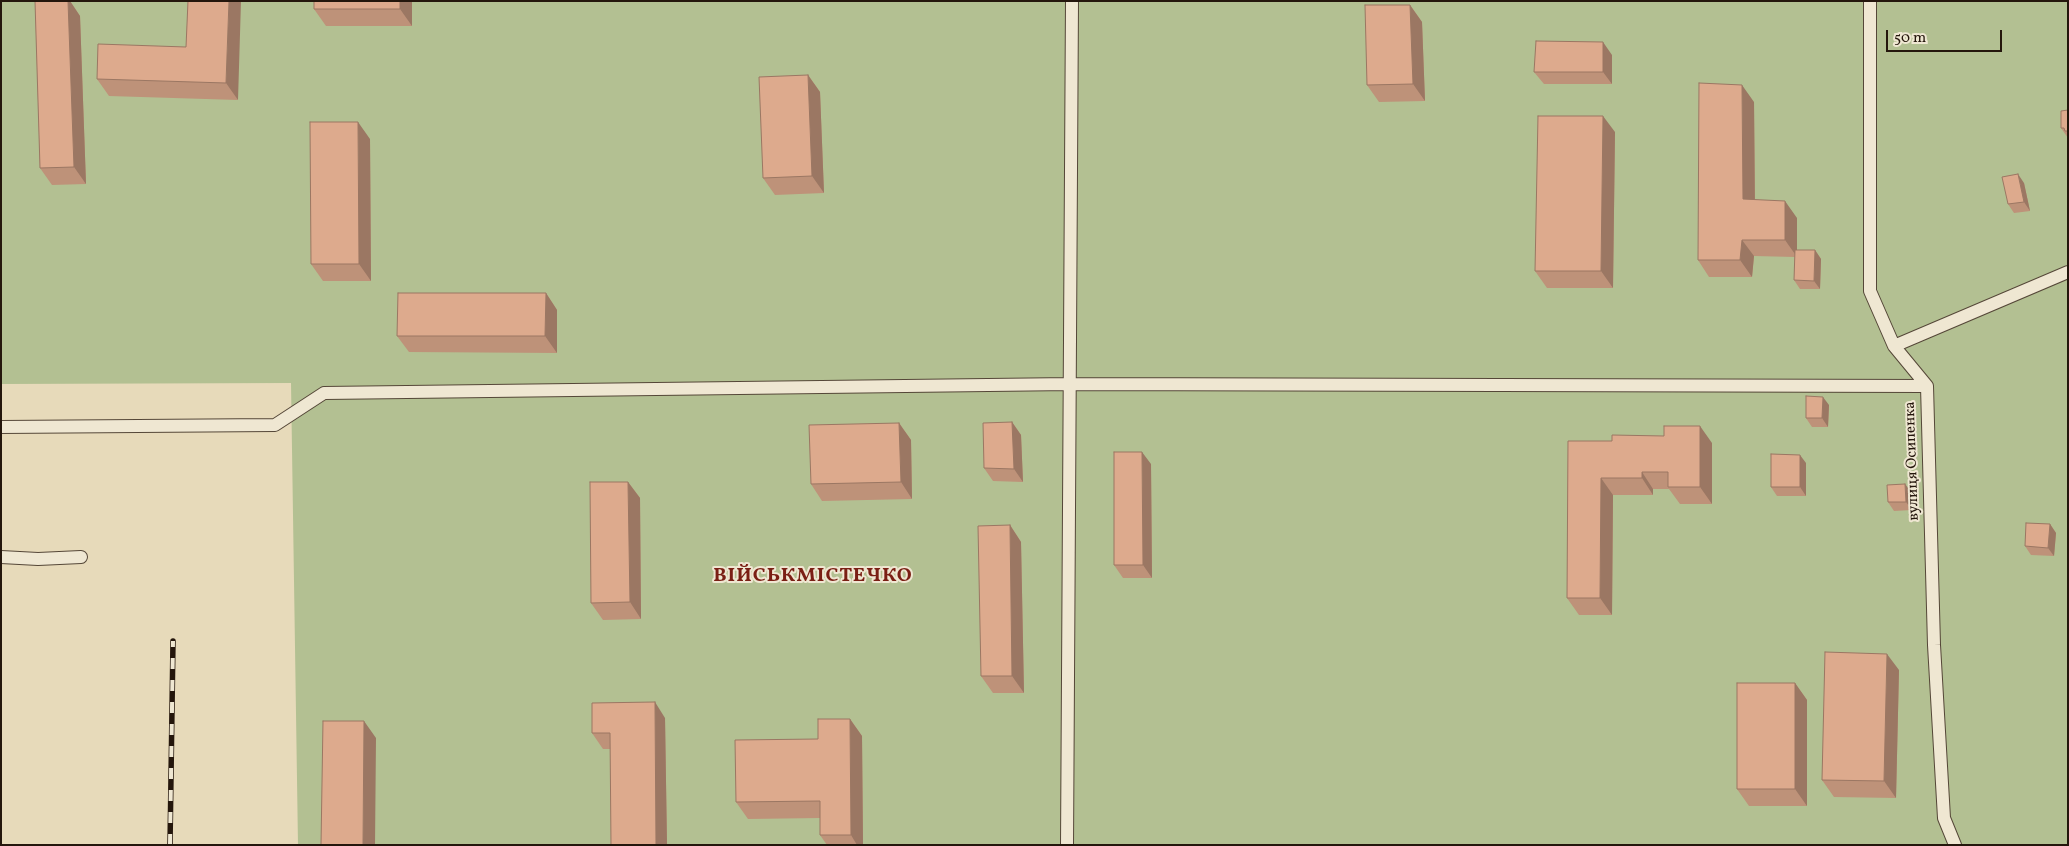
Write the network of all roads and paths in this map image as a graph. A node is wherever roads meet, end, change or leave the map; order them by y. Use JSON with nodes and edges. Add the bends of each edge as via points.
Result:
{"nodes":[{"id":1,"x":1072,"y":1,"type":"edge"},
{"id":2,"x":1870,"y":1,"type":"edge"},
{"id":3,"x":2068,"y":272,"type":"edge"},
{"id":4,"x":1894,"y":346,"type":"junction"},
{"id":5,"x":1071,"y":384,"type":"junction"},
{"id":6,"x":1927,"y":386,"type":"junction"},
{"id":7,"x":1,"y":427,"type":"edge"},
{"id":8,"x":1,"y":557,"type":"edge"},
{"id":9,"x":81,"y":557,"type":"dead end"},
{"id":10,"x":1067,"y":845,"type":"edge"},
{"id":11,"x":1955,"y":845,"type":"edge"}],
"edges":[{"from":1,"to":5,"type":"street"},
{"from":2,"to":4,"type":"street","name":"вулиця Осипенка","via":[[1870,291]]},
{"from":3,"to":4,"type":"street"},
{"from":4,"to":6,"type":"street","name":"вулиця Осипенка"},
{"from":5,"to":6,"type":"street"},
{"from":5,"to":7,"type":"street","via":[[324,393],[275,424]]},
{"from":5,"to":10,"type":"street"},
{"from":6,"to":11,"type":"street","name":"вулиця Осипенка","via":[[1934,645],[1944,818]]},
{"from":8,"to":9,"type":"street"}]}
